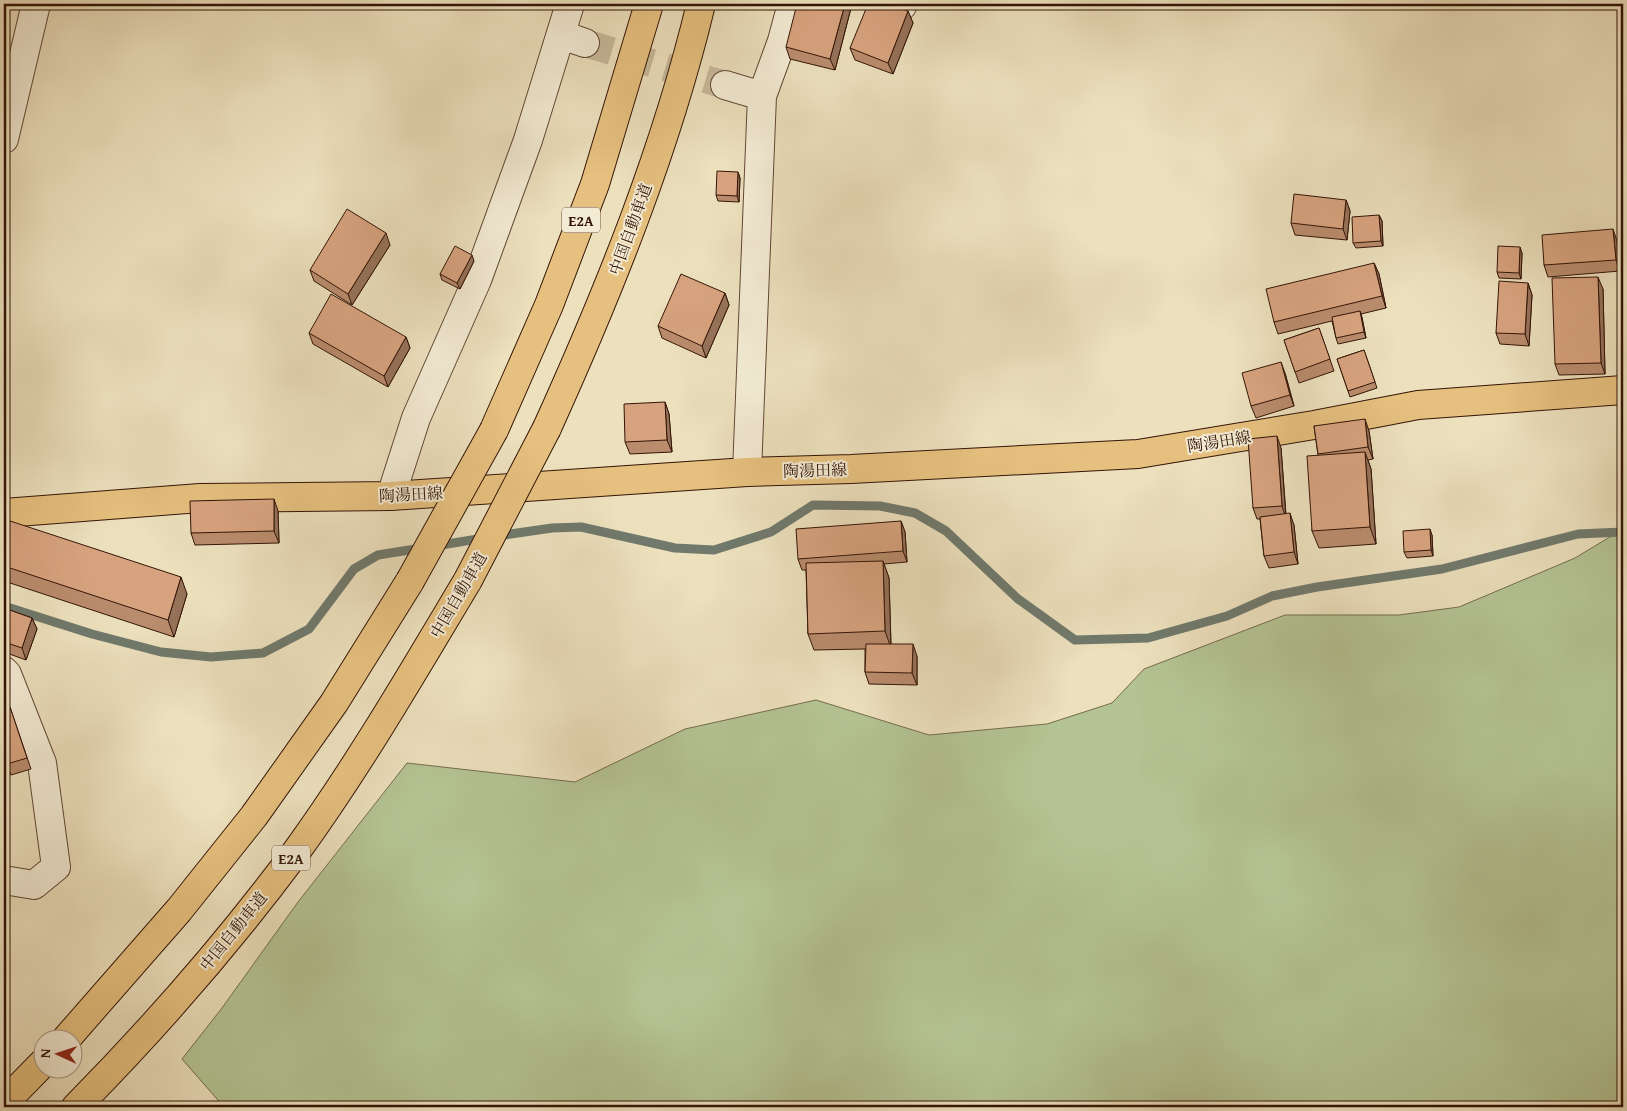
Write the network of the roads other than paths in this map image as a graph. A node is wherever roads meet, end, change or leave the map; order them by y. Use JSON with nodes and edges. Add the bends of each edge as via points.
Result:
{"nodes":[{"id":1,"x":36,"y":4,"type":"edge"},
{"id":2,"x":570,"y":4,"type":"edge"},
{"id":3,"x":649,"y":4,"type":"edge"},
{"id":4,"x":701,"y":4,"type":"edge"},
{"id":5,"x":792,"y":4,"type":"edge"},
{"id":6,"x":725,"y":85,"type":"tunnel mouth"},
{"id":7,"x":762,"y":96,"type":"junction"},
{"id":8,"x":4,"y":139,"type":"edge"},
{"id":9,"x":1623,"y":390,"type":"edge"},
{"id":10,"x":747,"y":472,"type":"junction"},
{"id":11,"x":391,"y":496,"type":"junction"},
{"id":12,"x":4,"y":513,"type":"edge"},
{"id":13,"x":4,"y":671,"type":"edge"},
{"id":14,"x":4,"y":880,"type":"edge"},
{"id":15,"x":76,"y":1028,"type":"edge"},
{"id":16,"x":32,"y":1074,"type":"edge"},
{"id":17,"x":4,"y":1103,"type":"edge"},
{"id":18,"x":76,"y":1107,"type":"edge"}],
"edges":[{"from":1,"to":8,"type":"street"},
{"from":2,"to":11,"type":"street","via":[[574,39],[528,140],[480,271],[416,418]]},
{"from":3,"to":15,"type":"main road","number":"E2A","bridge":true,"via":[[595,184],[549,305],[494,430],[410,580],[334,703],[254,816],[179,910]]},
{"from":4,"to":18,"type":"main road","name":"中国自動車道","number":"E2A","bridge":true,"via":[[689,53],[647,185],[598,314],[548,428],[468,580],[377,733],[296,852],[216,954]]},
{"from":5,"to":7,"type":"street"},
{"from":6,"to":7,"type":"street"},
{"from":7,"to":10,"type":"street"},
{"from":9,"to":10,"type":"main road","name":"陶湯田線","via":[[1418,406],[1138,454]]},
{"from":10,"to":11,"type":"main road","name":"陶湯田線"},
{"from":11,"to":12,"type":"main road","name":"陶湯田線","via":[[200,498]]},
{"from":13,"to":14,"type":"street","via":[[42,763],[56,868],[34,884]]},
{"from":16,"to":17,"type":"main road"}]}
